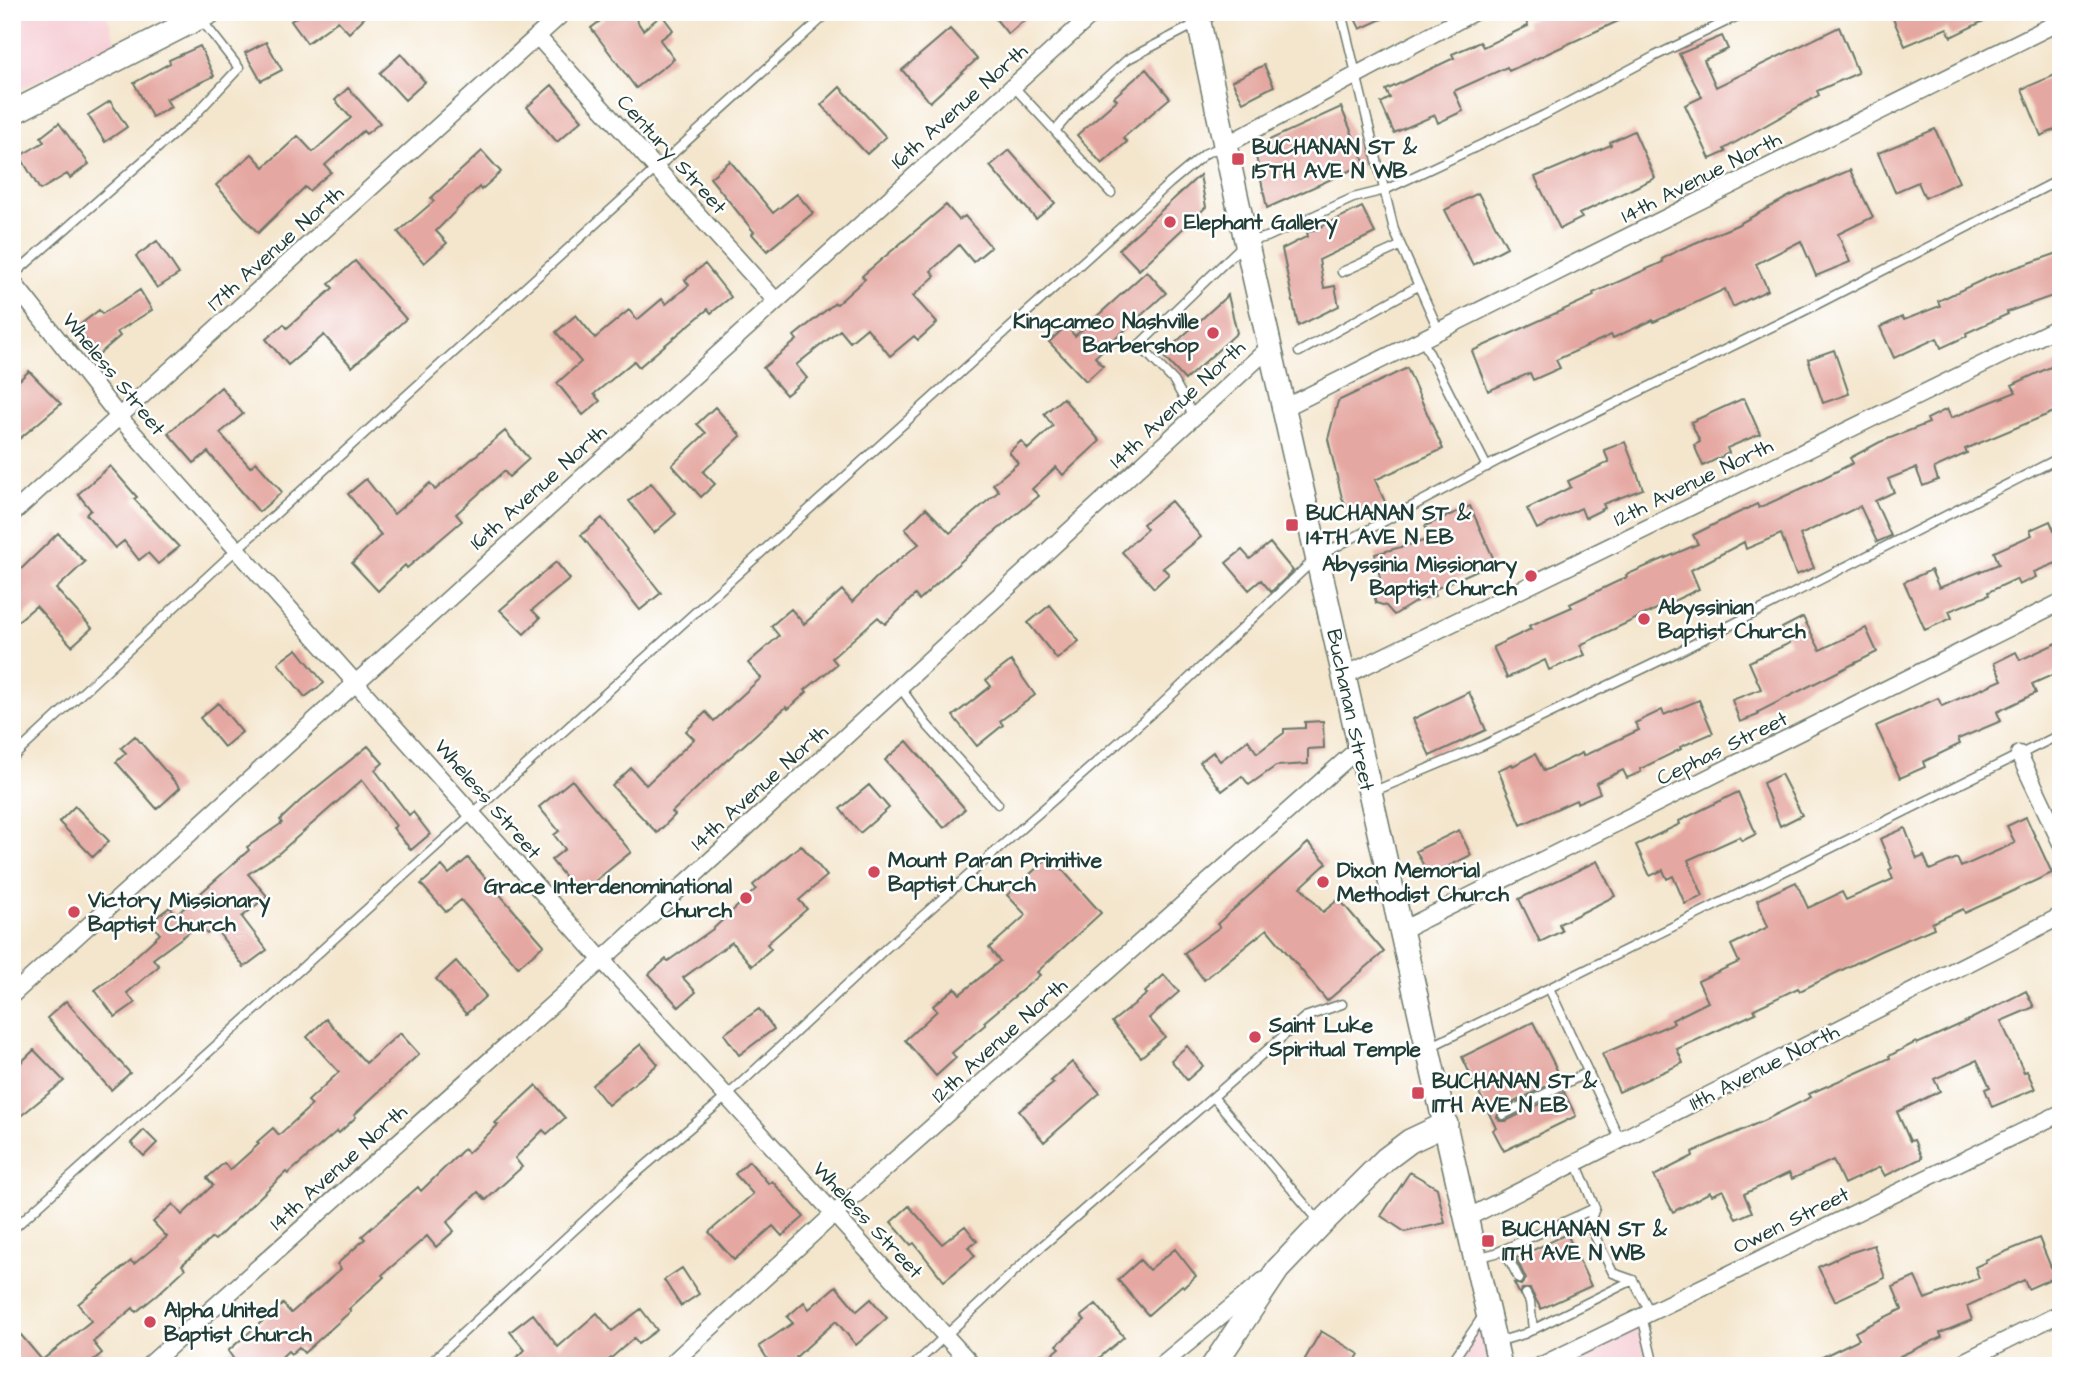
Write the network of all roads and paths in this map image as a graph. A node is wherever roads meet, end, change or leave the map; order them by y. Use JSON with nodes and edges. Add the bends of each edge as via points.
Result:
{"nodes":[{"id":1,"x":564,"y":12,"type":"edge"},
{"id":2,"x":829,"y":12,"type":"edge"},
{"id":3,"x":1095,"y":12,"type":"edge"},
{"id":4,"x":1341,"y":12,"type":"edge"},
{"id":5,"x":1474,"y":12,"type":"edge"},
{"id":6,"x":1746,"y":12,"type":"edge"},
{"id":7,"x":205,"y":15,"type":"edge"},
{"id":8,"x":1205,"y":16,"type":"edge"},
{"id":9,"x":2061,"y":21,"type":"edge"},
{"id":10,"x":537,"y":36,"type":"junction"},
{"id":11,"x":1356,"y":77,"type":"junction"},
{"id":12,"x":1013,"y":86,"type":"junction"},
{"id":13,"x":12,"y":113,"type":"edge"},
{"id":14,"x":1055,"y":131,"type":"junction"},
{"id":15,"x":1224,"y":145,"type":"junction"},
{"id":16,"x":656,"y":168,"type":"junction"},
{"id":17,"x":2061,"y":179,"type":"edge"},
{"id":18,"x":1385,"y":190,"type":"junction"},
{"id":19,"x":1111,"y":193,"type":"dead end"},
{"id":20,"x":1246,"y":242,"type":"junction"},
{"id":21,"x":1400,"y":246,"type":"junction"},
{"id":22,"x":1342,"y":272,"type":"dead end"},
{"id":23,"x":12,"y":279,"type":"edge"},
{"id":24,"x":1418,"y":286,"type":"junction"},
{"id":25,"x":775,"y":300,"type":"junction"},
{"id":26,"x":2061,"y":326,"type":"edge"},
{"id":27,"x":1439,"y":331,"type":"junction"},
{"id":28,"x":1422,"y":339,"type":"junction"},
{"id":29,"x":1270,"y":347,"type":"junction"},
{"id":30,"x":1299,"y":352,"type":"dead end"},
{"id":31,"x":1284,"y":408,"type":"junction"},
{"id":32,"x":1194,"y":417,"type":"junction"},
{"id":33,"x":120,"y":418,"type":"junction"},
{"id":34,"x":2061,"y":457,"type":"edge"},
{"id":35,"x":1487,"y":467,"type":"junction"},
{"id":36,"x":12,"y":514,"type":"edge"},
{"id":37,"x":237,"y":549,"type":"junction"},
{"id":38,"x":1317,"y":557,"type":"junction"},
{"id":39,"x":2061,"y":602,"type":"edge"},
{"id":40,"x":1344,"y":676,"type":"junction"},
{"id":41,"x":356,"y":681,"type":"junction"},
{"id":42,"x":900,"y":687,"type":"junction"},
{"id":43,"x":2061,"y":734,"type":"edge"},
{"id":44,"x":1359,"y":748,"type":"junction"},
{"id":45,"x":2019,"y":754,"type":"junction"},
{"id":46,"x":12,"y":758,"type":"edge"},
{"id":47,"x":1369,"y":793,"type":"junction"},
{"id":48,"x":998,"y":804,"type":"dead end"},
{"id":49,"x":474,"y":815,"type":"junction"},
{"id":50,"x":2061,"y":843,"type":"edge"},
{"id":51,"x":2061,"y":916,"type":"edge"},
{"id":52,"x":1402,"y":930,"type":"junction"},
{"id":53,"x":602,"y":960,"type":"junction"},
{"id":54,"x":1549,"y":988,"type":"junction"},
{"id":55,"x":12,"y":995,"type":"edge"},
{"id":56,"x":1342,"y":1004,"type":"dead end"},
{"id":57,"x":1428,"y":1048,"type":"junction"},
{"id":58,"x":1588,"y":1072,"type":"junction"},
{"id":59,"x":726,"y":1097,"type":"junction"},
{"id":60,"x":1214,"y":1098,"type":"junction"},
{"id":61,"x":2061,"y":1113,"type":"edge"},
{"id":62,"x":1503,"y":1115,"type":"dead end"},
{"id":63,"x":1446,"y":1124,"type":"junction"},
{"id":64,"x":1620,"y":1140,"type":"junction"},
{"id":65,"x":1576,"y":1162,"type":"junction"},
{"id":66,"x":1595,"y":1208,"type":"junction"},
{"id":67,"x":834,"y":1214,"type":"junction"},
{"id":68,"x":1467,"y":1217,"type":"junction"},
{"id":69,"x":1321,"y":1224,"type":"junction"},
{"id":70,"x":12,"y":1230,"type":"edge"},
{"id":71,"x":1502,"y":1251,"type":"junction"},
{"id":72,"x":1476,"y":1258,"type":"junction"},
{"id":73,"x":1278,"y":1269,"type":"junction"},
{"id":74,"x":1519,"y":1279,"type":"dead end"},
{"id":75,"x":1633,"y":1280,"type":"junction"},
{"id":76,"x":1526,"y":1294,"type":"dead end"},
{"id":77,"x":1487,"y":1310,"type":"junction"},
{"id":78,"x":1646,"y":1314,"type":"junction"},
{"id":79,"x":2061,"y":1314,"type":"edge"},
{"id":80,"x":1533,"y":1330,"type":"junction"},
{"id":81,"x":946,"y":1336,"type":"junction"},
{"id":82,"x":1494,"y":1342,"type":"junction"},
{"id":83,"x":148,"y":1366,"type":"edge"},
{"id":84,"x":428,"y":1366,"type":"edge"},
{"id":85,"x":669,"y":1366,"type":"edge"},
{"id":86,"x":913,"y":1366,"type":"edge"},
{"id":87,"x":973,"y":1366,"type":"edge"},
{"id":88,"x":1160,"y":1366,"type":"edge"},
{"id":89,"x":1213,"y":1366,"type":"edge"},
{"id":90,"x":1449,"y":1366,"type":"edge"},
{"id":91,"x":1500,"y":1366,"type":"edge"},
{"id":92,"x":1540,"y":1366,"type":"edge"},
{"id":93,"x":1654,"y":1366,"type":"edge"},
{"id":94,"x":1955,"y":1366,"type":"edge"}],
"edges":[{"from":1,"to":10,"type":"street","name":"17th Avenue North"},
{"from":2,"to":16,"type":"lane"},
{"from":3,"to":12,"type":"street","name":"16th Avenue North"},
{"from":4,"to":11,"type":"lane"},
{"from":5,"to":11,"type":"street"},
{"from":6,"to":18,"type":"lane"},
{"from":7,"to":13,"type":"street"},
{"from":7,"to":23,"type":"lane","via":[[239,68],[193,117]]},
{"from":8,"to":14,"type":"lane","via":[[1128,59]]},
{"from":8,"to":15,"type":"street","name":"Buchanan Street"},
{"from":9,"to":27,"type":"street","name":"14th Avenue North"},
{"from":10,"to":16,"type":"street","name":"Century Street"},
{"from":10,"to":33,"type":"street","name":"17th Avenue North"},
{"from":11,"to":15,"type":"street"},
{"from":11,"to":18,"type":"lane"},
{"from":12,"to":14,"type":"lane"},
{"from":12,"to":25,"type":"street","name":"16th Avenue North"},
{"from":14,"to":19,"type":"lane"},
{"from":15,"to":20,"type":"street","name":"Buchanan Street"},
{"from":15,"to":49,"type":"lane","via":[[1206,153],[1170,183]]},
{"from":16,"to":25,"type":"street","name":"Century Street"},
{"from":16,"to":37,"type":"lane"},
{"from":17,"to":35,"type":"lane"},
{"from":18,"to":20,"type":"lane","via":[[1353,198]]},
{"from":18,"to":21,"type":"lane"},
{"from":20,"to":29,"type":"street","name":"Buchanan Street"},
{"from":20,"to":32,"type":"lane","via":[[1139,345],[1174,381]]},
{"from":21,"to":22,"type":"lane"},
{"from":21,"to":24,"type":"lane"},
{"from":23,"to":33,"type":"street","name":"Wheless Street"},
{"from":24,"to":27,"type":"lane"},
{"from":24,"to":30,"type":"lane"},
{"from":25,"to":41,"type":"street","name":"16th Avenue North"},
{"from":26,"to":40,"type":"street","name":"12th Avenue North"},
{"from":27,"to":28,"type":"street","name":"14th Avenue North"},
{"from":28,"to":31,"type":"street","name":"14th Avenue North"},
{"from":28,"to":35,"type":"lane"},
{"from":29,"to":31,"type":"street","name":"Buchanan Street"},
{"from":29,"to":32,"type":"street","name":"14th Avenue North"},
{"from":31,"to":38,"type":"street","name":"Buchanan Street"},
{"from":32,"to":42,"type":"street","name":"14th Avenue North"},
{"from":33,"to":36,"type":"street","name":"17th Avenue North"},
{"from":33,"to":37,"type":"street","name":"Wheless Street"},
{"from":34,"to":47,"type":"lane","via":[[1678,652],[1484,745]]},
{"from":35,"to":38,"type":"lane"},
{"from":37,"to":41,"type":"street","name":"Wheless Street"},
{"from":37,"to":46,"type":"lane"},
{"from":38,"to":40,"type":"street","name":"Buchanan Street"},
{"from":38,"to":59,"type":"lane","via":[[1162,704]]},
{"from":39,"to":52,"type":"street","name":"Cephas Street"},
{"from":40,"to":44,"type":"street","name":"Buchanan Street"},
{"from":41,"to":49,"type":"street","name":"Wheless Street"},
{"from":41,"to":55,"type":"street","name":"16th Avenue North"},
{"from":42,"to":48,"type":"lane","via":[[927,725]]},
{"from":42,"to":53,"type":"street","name":"14th Avenue North"},
{"from":43,"to":45,"type":"lane"},
{"from":44,"to":47,"type":"street","name":"Buchanan Street"},
{"from":44,"to":67,"type":"street","name":"12th Avenue North"},
{"from":45,"to":50,"type":"street"},
{"from":45,"to":54,"type":"lane"},
{"from":47,"to":52,"type":"street","name":"Buchanan Street"},
{"from":49,"to":53,"type":"street","name":"Wheless Street"},
{"from":49,"to":70,"type":"lane"},
{"from":51,"to":64,"type":"street","name":"11th Avenue North"},
{"from":52,"to":57,"type":"street","name":"Buchanan Street"},
{"from":53,"to":59,"type":"street","name":"Wheless Street"},
{"from":53,"to":83,"type":"street","name":"14th Avenue North"},
{"from":54,"to":57,"type":"lane"},
{"from":54,"to":58,"type":"lane"},
{"from":56,"to":60,"type":"lane","via":[[1305,1017]]},
{"from":57,"to":63,"type":"street","name":"Buchanan Street"},
{"from":58,"to":62,"type":"lane"},
{"from":58,"to":64,"type":"lane"},
{"from":59,"to":67,"type":"street","name":"Wheless Street"},
{"from":59,"to":84,"type":"lane","via":[[625,1183]]},
{"from":60,"to":69,"type":"lane"},
{"from":60,"to":81,"type":"lane","via":[[1034,1253]]},
{"from":61,"to":78,"type":"street","name":"Owen Street"},
{"from":63,"to":68,"type":"street","name":"Buchanan Street"},
{"from":63,"to":69,"type":"street","via":[[1385,1159]]},
{"from":64,"to":65,"type":"street","name":"11th Avenue North"},
{"from":65,"to":66,"type":"lane"},
{"from":65,"to":68,"type":"street","name":"11th Avenue North"},
{"from":66,"to":71,"type":"lane"},
{"from":66,"to":75,"type":"lane","via":[[1589,1224],[1613,1273]]},
{"from":67,"to":81,"type":"street","name":"Wheless Street"},
{"from":67,"to":85,"type":"street","name":"12th Avenue North"},
{"from":68,"to":72,"type":"street","name":"Buchanan Street"},
{"from":69,"to":73,"type":"street"},
{"from":71,"to":72,"type":"lane"},
{"from":71,"to":74,"type":"lane"},
{"from":72,"to":77,"type":"street","name":"Buchanan Street"},
{"from":73,"to":88,"type":"street"},
{"from":73,"to":89,"type":"street"},
{"from":75,"to":78,"type":"lane"},
{"from":75,"to":80,"type":"lane"},
{"from":76,"to":80,"type":"lane"},
{"from":77,"to":82,"type":"street","name":"Buchanan Street"},
{"from":77,"to":90,"type":"lane"},
{"from":78,"to":92,"type":"street","name":"Owen Street"},
{"from":78,"to":93,"type":"lane"},
{"from":79,"to":94,"type":"street"},
{"from":80,"to":82,"type":"lane"},
{"from":81,"to":86,"type":"lane"},
{"from":81,"to":87,"type":"street","name":"Wheless Street"},
{"from":82,"to":91,"type":"street","name":"Buchanan Street"}]}
